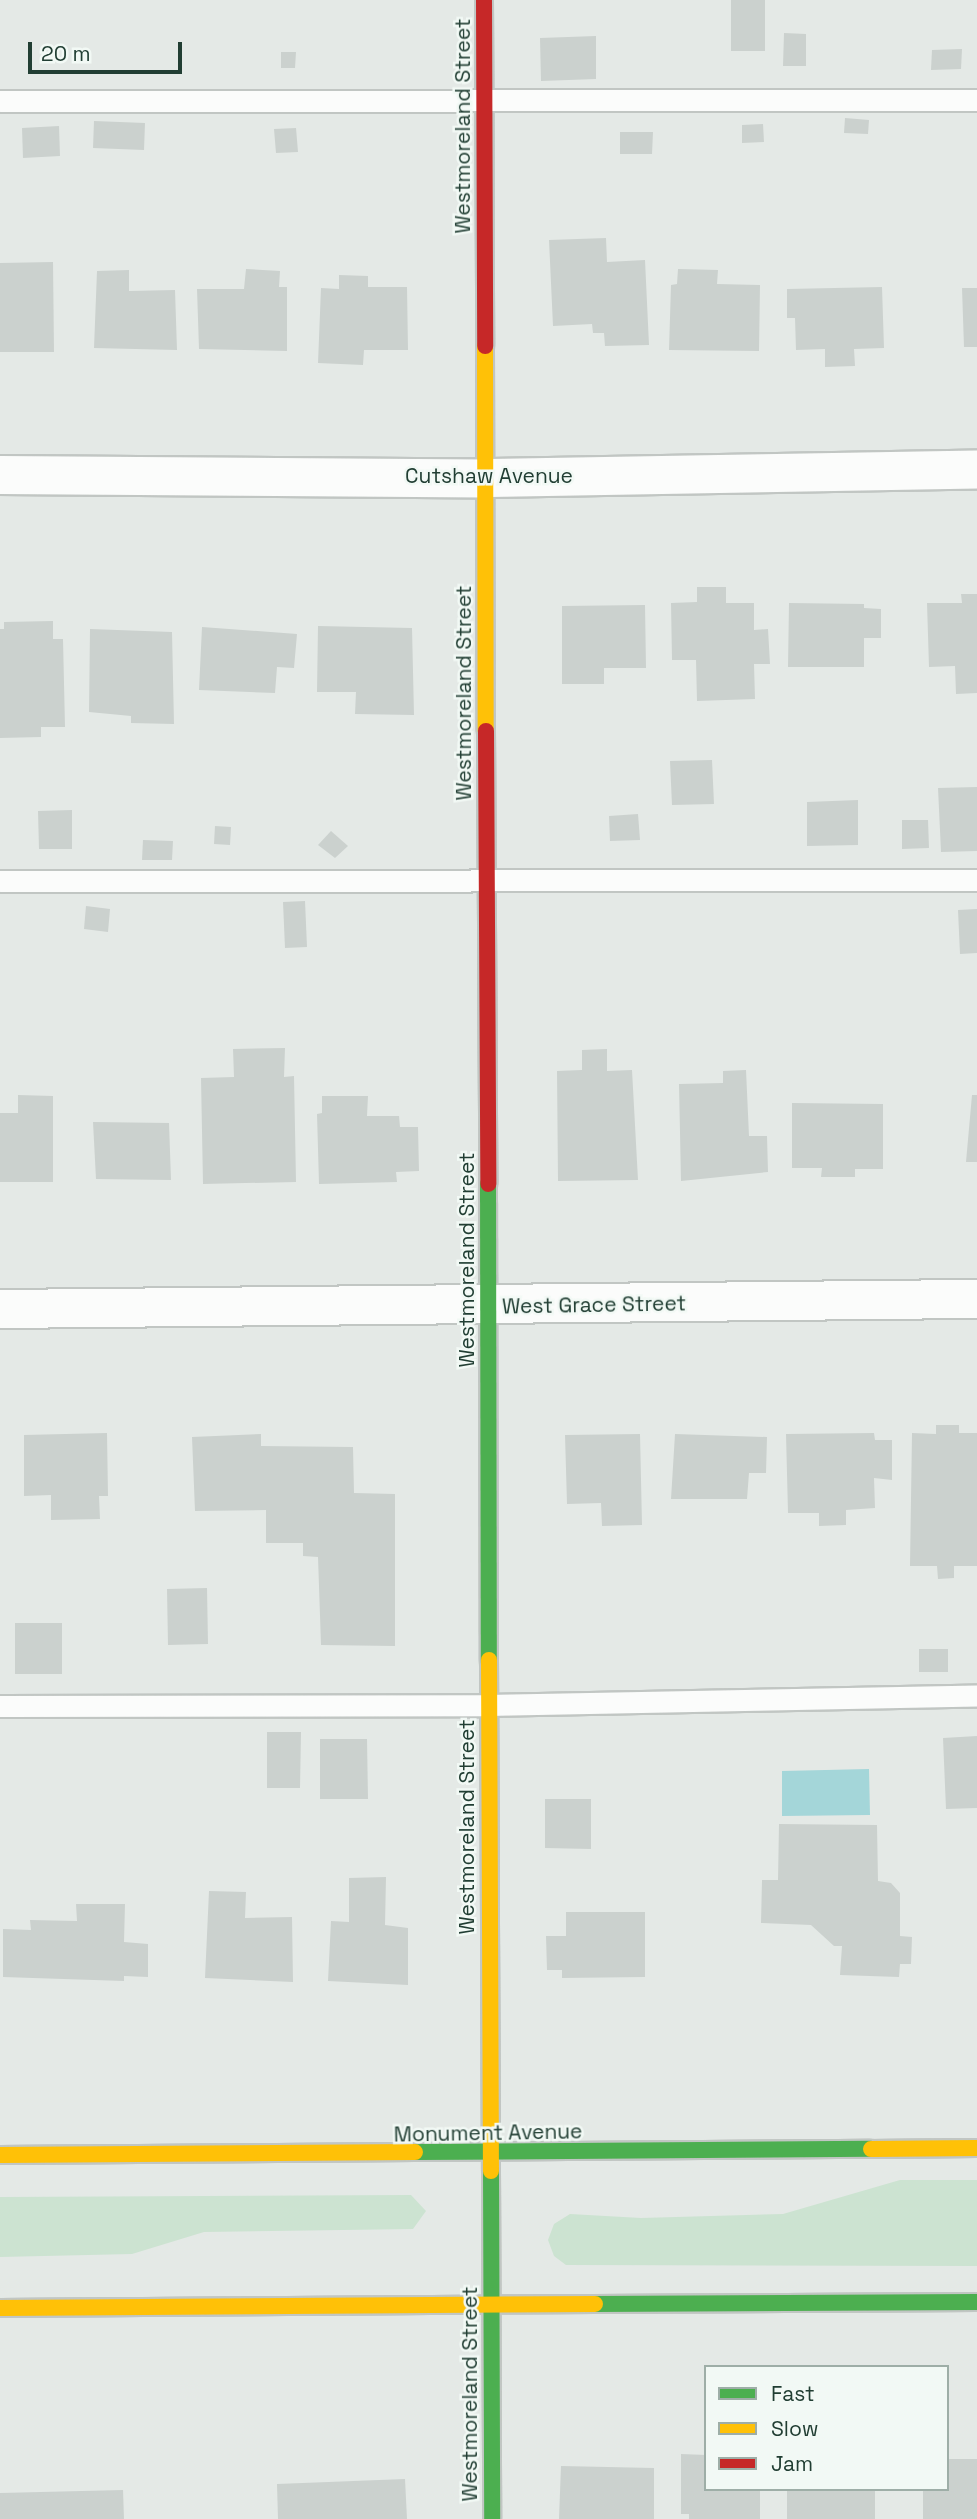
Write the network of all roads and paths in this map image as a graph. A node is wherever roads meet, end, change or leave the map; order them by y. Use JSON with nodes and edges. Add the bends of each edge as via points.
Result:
{"nodes":[{"id":1,"x":484,"y":0,"type":"edge"},
{"id":2,"x":977,"y":100,"type":"edge"},
{"id":3,"x":0,"y":101,"type":"edge"},
{"id":4,"x":483,"y":101,"type":"junction"},
{"id":5,"x":977,"y":469,"type":"edge"},
{"id":6,"x":0,"y":475,"type":"edge"},
{"id":7,"x":484,"y":478,"type":"junction"},
{"id":8,"x":977,"y":880,"type":"edge"},
{"id":9,"x":0,"y":881,"type":"edge"},
{"id":10,"x":485,"y":882,"type":"junction"},
{"id":11,"x":977,"y":1299,"type":"edge"},
{"id":12,"x":488,"y":1307,"type":"junction"},
{"id":13,"x":0,"y":1309,"type":"edge"},
{"id":14,"x":977,"y":1696,"type":"edge"},
{"id":15,"x":488,"y":1705,"type":"junction"},
{"id":16,"x":0,"y":1706,"type":"edge"},
{"id":17,"x":977,"y":2148,"type":"edge"},
{"id":18,"x":488,"y":2154,"type":"junction"},
{"id":19,"x":0,"y":2155,"type":"edge"},
{"id":20,"x":977,"y":2302,"type":"edge"},
{"id":21,"x":491,"y":2305,"type":"junction"},
{"id":22,"x":0,"y":2308,"type":"edge"},
{"id":23,"x":492,"y":2519,"type":"edge"}],
"edges":[{"from":1,"to":4,"type":"street","name":"Westmoreland Street"},
{"from":2,"to":4,"type":"lane"},
{"from":3,"to":4,"type":"lane"},
{"from":4,"to":7,"type":"street","name":"Westmoreland Street"},
{"from":5,"to":7,"type":"street","name":"Cutshaw Avenue"},
{"from":6,"to":7,"type":"street","name":"Cutshaw Avenue"},
{"from":7,"to":10,"type":"street","name":"Westmoreland Street"},
{"from":8,"to":10,"type":"lane"},
{"from":9,"to":10,"type":"lane"},
{"from":10,"to":12,"type":"street","name":"Westmoreland Street"},
{"from":11,"to":12,"type":"street","name":"West Grace Street"},
{"from":12,"to":13,"type":"street","name":"West Grace Street"},
{"from":12,"to":15,"type":"street","name":"Westmoreland Street"},
{"from":14,"to":15,"type":"lane"},
{"from":15,"to":16,"type":"lane"},
{"from":15,"to":18,"type":"street","name":"Westmoreland Street"},
{"from":17,"to":18,"type":"street","name":"Monument Avenue"},
{"from":18,"to":19,"type":"street","name":"Monument Avenue"},
{"from":18,"to":21,"type":"street","name":"Westmoreland Street"},
{"from":20,"to":21,"type":"street"},
{"from":21,"to":22,"type":"street"},
{"from":21,"to":23,"type":"street","name":"Westmoreland Street"}]}
